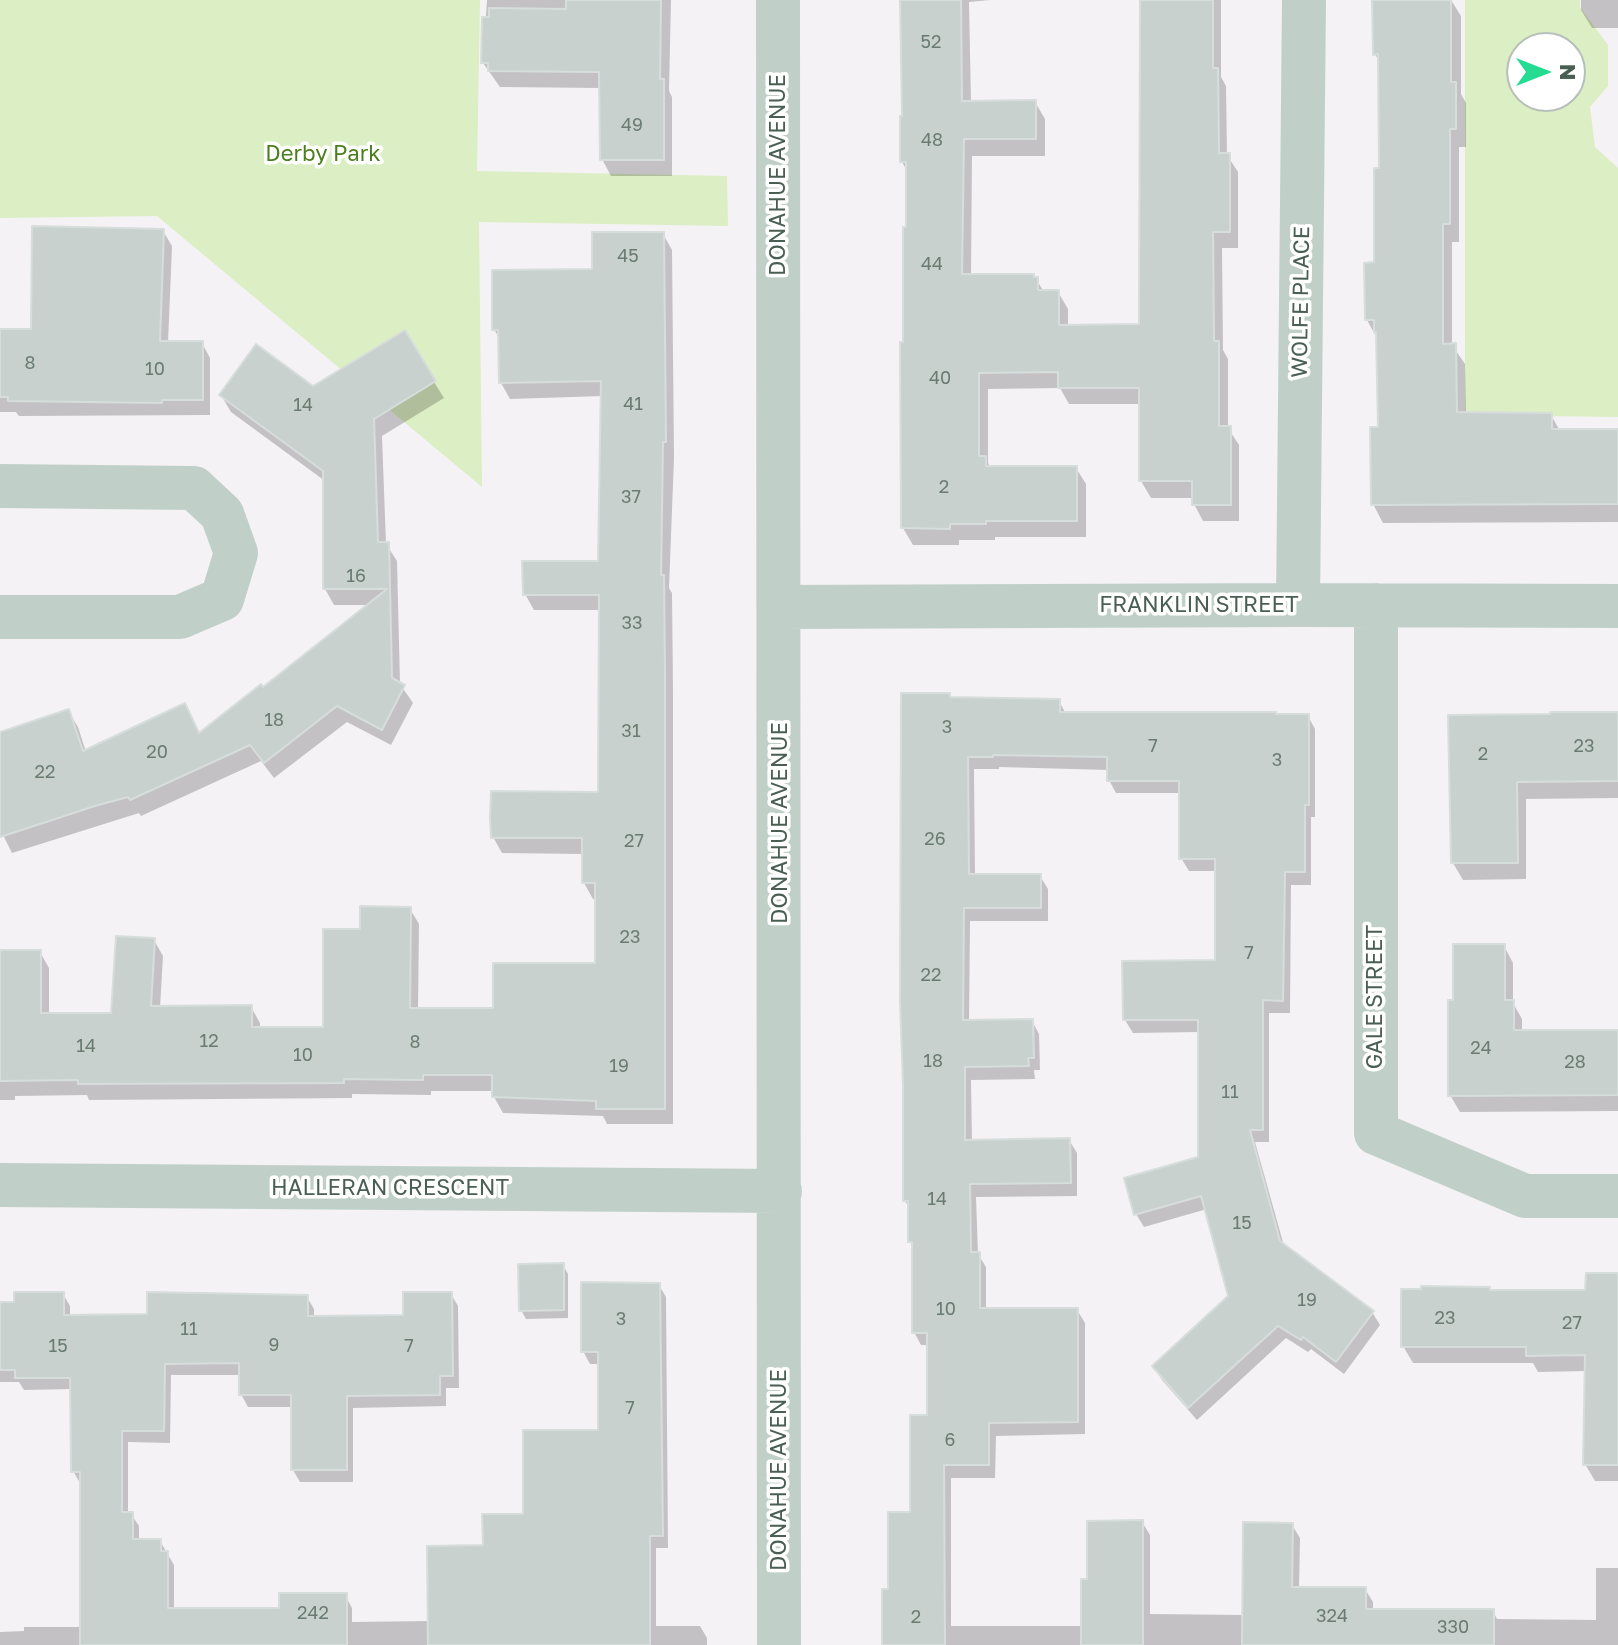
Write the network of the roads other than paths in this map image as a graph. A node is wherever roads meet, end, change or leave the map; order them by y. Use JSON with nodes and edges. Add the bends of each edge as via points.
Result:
{"nodes":[{"id":1,"x":778,"y":0,"type":"edge"},
{"id":2,"x":1304,"y":0,"type":"edge"},
{"id":3,"x":0,"y":486,"type":"edge"},
{"id":4,"x":1298,"y":605,"type":"junction"},
{"id":5,"x":1376,"y":605,"type":"junction"},
{"id":6,"x":1618,"y":606,"type":"edge"},
{"id":7,"x":780,"y":607,"type":"junction"},
{"id":8,"x":0,"y":617,"type":"edge"},
{"id":9,"x":0,"y":1185,"type":"edge"},
{"id":10,"x":780,"y":1191,"type":"junction"},
{"id":11,"x":1618,"y":1196,"type":"edge"},
{"id":12,"x":779,"y":1645,"type":"edge"}],
"edges":[{"from":1,"to":7,"type":"street","name":"DONAHUE AVENUE"},
{"from":2,"to":4,"type":"street","name":"WOLFE PLACE"},
{"from":3,"to":8,"type":"street","via":[[194,488],[222,514],[236,553],[222,599],[180,617]]},
{"from":4,"to":5,"type":"street","name":"FRANKLIN STREET"},
{"from":4,"to":7,"type":"street","name":"FRANKLIN STREET"},
{"from":5,"to":6,"type":"street","name":"FRANKLIN STREET"},
{"from":5,"to":11,"type":"street","name":"GALE STREET","via":[[1376,1133],[1525,1196]]},
{"from":7,"to":10,"type":"street","name":"DONAHUE AVENUE"},
{"from":9,"to":10,"type":"street","name":"HALLERAN CRESCENT"},
{"from":10,"to":12,"type":"street","name":"DONAHUE AVENUE"}]}
